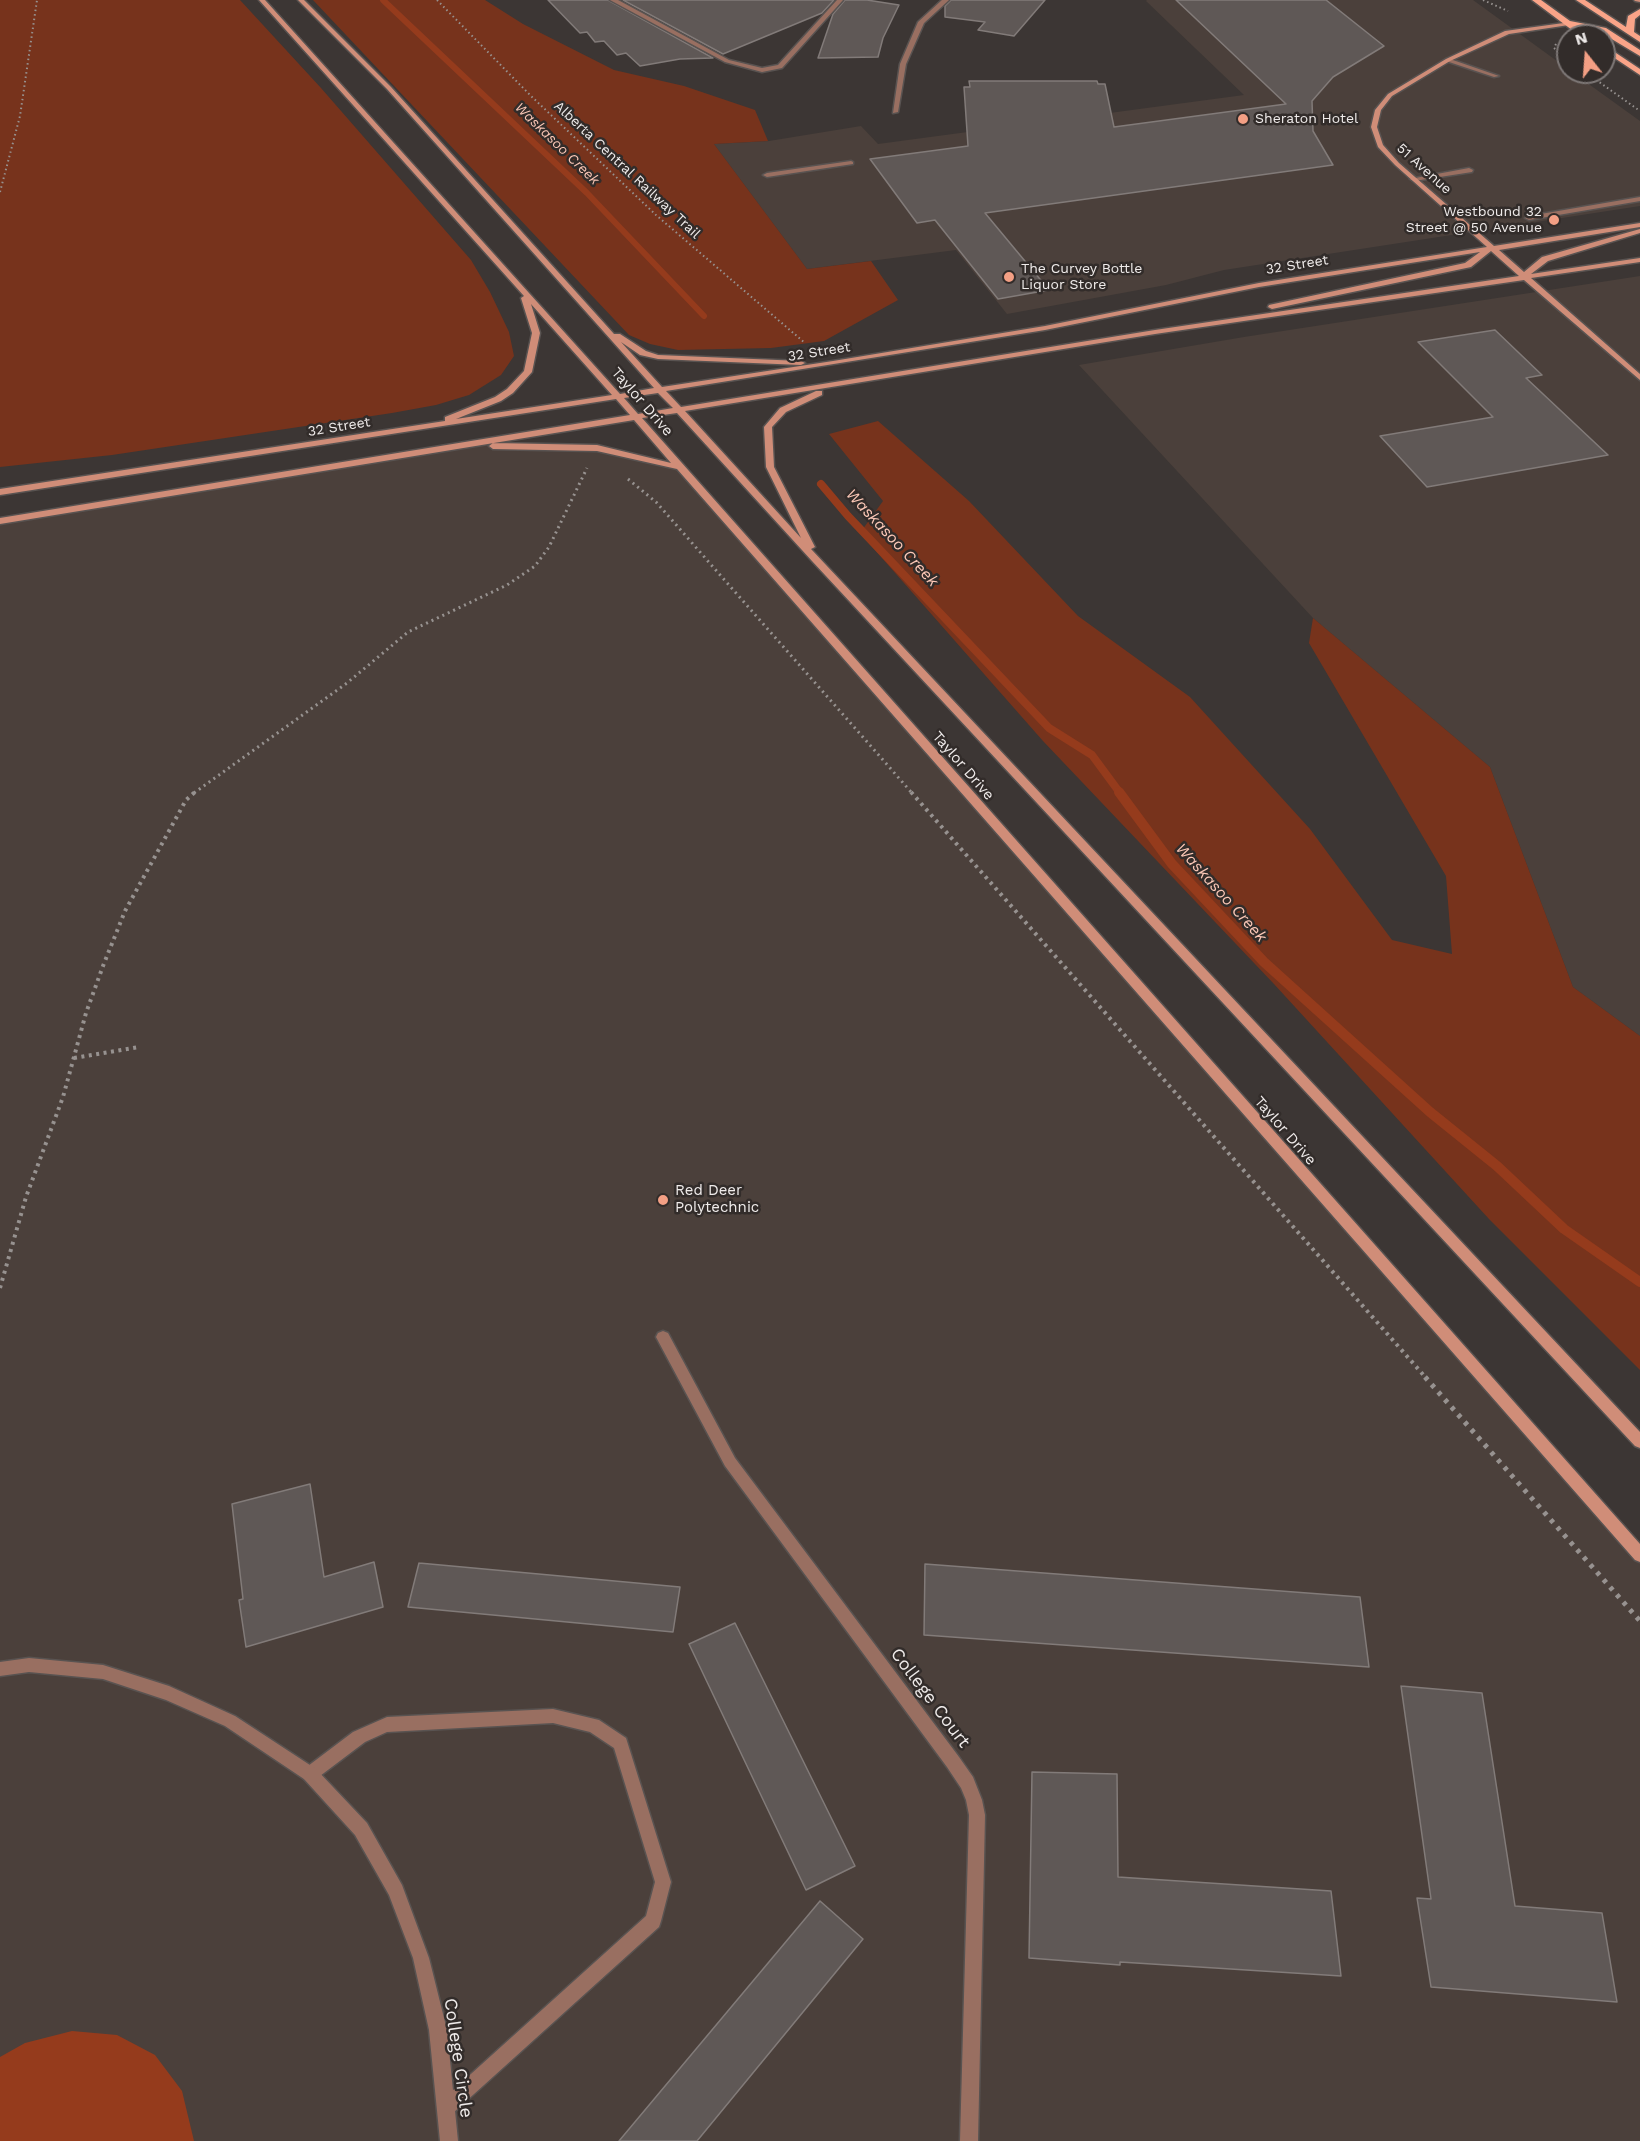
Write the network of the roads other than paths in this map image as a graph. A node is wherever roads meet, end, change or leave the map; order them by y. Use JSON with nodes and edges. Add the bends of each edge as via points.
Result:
{"nodes":[{"id":1,"x":262,"y":0,"type":"edge"},
{"id":2,"x":301,"y":0,"type":"edge"},
{"id":3,"x":613,"y":0,"type":"edge"},
{"id":4,"x":840,"y":0,"type":"edge"},
{"id":5,"x":946,"y":0,"type":"edge"},
{"id":6,"x":1536,"y":0,"type":"edge"},
{"id":7,"x":1580,"y":0,"type":"edge"},
{"id":8,"x":1640,"y":10,"type":"edge"},
{"id":9,"x":1569,"y":23,"type":"junction"},
{"id":10,"x":1630,"y":33,"type":"junction"},
{"id":11,"x":1640,"y":40,"type":"edge"},
{"id":12,"x":1640,"y":54,"type":"edge"},
{"id":13,"x":1616,"y":55,"type":"edge"},
{"id":14,"x":1448,"y":60,"type":"junction"},
{"id":15,"x":1640,"y":72,"type":"edge"},
{"id":16,"x":1496,"y":76,"type":"dead end"},
{"id":17,"x":895,"y":112,"type":"dead end"},
{"id":18,"x":851,"y":163,"type":"dead end"},
{"id":19,"x":1469,"y":170,"type":"dead end"},
{"id":20,"x":767,"y":175,"type":"dead end"},
{"id":21,"x":1414,"y":179,"type":"junction"},
{"id":22,"x":1640,"y":199,"type":"edge"},
{"id":23,"x":1529,"y":218,"type":"dead end"},
{"id":24,"x":1640,"y":225,"type":"edge"},
{"id":25,"x":1640,"y":231,"type":"edge"},
{"id":26,"x":1491,"y":247,"type":"junction"},
{"id":27,"x":1640,"y":260,"type":"edge"},
{"id":28,"x":1523,"y":277,"type":"junction"},
{"id":29,"x":524,"y":294,"type":"junction"},
{"id":30,"x":602,"y":326,"type":"junction"},
{"id":31,"x":1155,"y":332,"type":"junction"},
{"id":32,"x":833,"y":363,"type":"junction"},
{"id":33,"x":1640,"y":378,"type":"edge"},
{"id":34,"x":846,"y":383,"type":"junction"},
{"id":35,"x":661,"y":391,"type":"junction"},
{"id":36,"x":618,"y":397,"type":"junction"},
{"id":37,"x":678,"y":410,"type":"junction"},
{"id":38,"x":636,"y":417,"type":"junction"},
{"id":39,"x":419,"y":429,"type":"junction"},
{"id":40,"x":453,"y":446,"type":"junction"},
{"id":41,"x":679,"y":466,"type":"junction"},
{"id":42,"x":0,"y":492,"type":"edge"},
{"id":43,"x":0,"y":521,"type":"edge"},
{"id":44,"x":815,"y":559,"type":"junction"},
{"id":45,"x":663,"y":1337,"type":"dead end"},
{"id":46,"x":1640,"y":1442,"type":"edge"},
{"id":47,"x":1640,"y":1555,"type":"edge"},
{"id":48,"x":0,"y":1669,"type":"edge"},
{"id":49,"x":309,"y":1774,"type":"junction"},
{"id":50,"x":447,"y":2107,"type":"junction"},
{"id":51,"x":449,"y":2141,"type":"edge"},
{"id":52,"x":969,"y":2141,"type":"edge"}],
"edges":[{"from":1,"to":29,"type":"main road","name":"Taylor Drive"},
{"from":2,"to":30,"type":"main road","name":"Taylor Drive","via":[[397,97]]},
{"from":3,"to":4,"type":"street","via":[[727,61],[762,70],[780,67]]},
{"from":5,"to":17,"type":"street","via":[[921,22],[903,64]]},
{"from":6,"to":9,"type":"main road"},
{"from":7,"to":10,"type":"main road"},
{"from":8,"to":10,"type":"main road","via":[[1631,18]]},
{"from":9,"to":12,"type":"main road","via":[[1603,30]]},
{"from":9,"to":14,"type":"main road","name":"51 Avenue","via":[[1507,32]]},
{"from":10,"to":11,"type":"main road"},
{"from":13,"to":15,"type":"main road"},
{"from":14,"to":16,"type":"street"},
{"from":14,"to":21,"type":"main road","name":"51 Avenue","via":[[1399,88],[1383,102],[1375,119],[1380,146]]},
{"from":18,"to":20,"type":"street"},
{"from":19,"to":21,"type":"street"},
{"from":21,"to":26,"type":"main road","name":"51 Avenue"},
{"from":22,"to":23,"type":"street"},
{"from":24,"to":26,"type":"main road","name":"32 Street"},
{"from":25,"to":28,"type":"main road","via":[[1545,259]]},
{"from":26,"to":28,"type":"main road","name":"51 Avenue"},
{"from":26,"to":31,"type":"main road","via":[[1468,265]]},
{"from":26,"to":32,"type":"main road","name":"32 Street"},
{"from":27,"to":28,"type":"main road"},
{"from":28,"to":31,"type":"main road"},
{"from":28,"to":33,"type":"main road","name":"51 Avenue"},
{"from":29,"to":36,"type":"main road","name":"Taylor Drive"},
{"from":29,"to":39,"type":"main road","via":[[536,333],[525,376],[498,399]]},
{"from":30,"to":32,"type":"main road","via":[[644,353],[658,357]]},
{"from":30,"to":35,"type":"main road","name":"Taylor Drive"},
{"from":31,"to":34,"type":"main road"},
{"from":32,"to":35,"type":"main road","name":"32 Street"},
{"from":34,"to":37,"type":"main road"},
{"from":34,"to":44,"type":"main road","via":[[801,399],[783,410],[768,427],[770,467]]},
{"from":35,"to":36,"type":"main road","name":"32 Street"},
{"from":35,"to":37,"type":"main road","name":"Taylor Drive"},
{"from":36,"to":38,"type":"main road","name":"Taylor Drive"},
{"from":36,"to":39,"type":"main road","name":"32 Street"},
{"from":37,"to":38,"type":"main road"},
{"from":37,"to":44,"type":"main road","name":"Taylor Drive"},
{"from":38,"to":40,"type":"main road"},
{"from":38,"to":41,"type":"main road","name":"Taylor Drive"},
{"from":39,"to":42,"type":"main road","name":"32 Street"},
{"from":40,"to":41,"type":"main road","via":[[580,446]]},
{"from":40,"to":43,"type":"main road"},
{"from":41,"to":47,"type":"main road","name":"Taylor Drive"},
{"from":44,"to":46,"type":"main road","name":"Taylor Drive"},
{"from":45,"to":52,"type":"street","name":"College Court","via":[[730,1462],[953,1762],[974,1800],[977,1815]]},
{"from":48,"to":49,"type":"street","name":"College Circle","via":[[28,1665],[103,1672],[169,1693],[230,1721]]},
{"from":49,"to":50,"type":"street","name":"College Circle","via":[[361,1829],[396,1891],[421,1958],[438,2030]]},
{"from":49,"to":50,"type":"street","via":[[359,1737],[387,1725],[553,1716],[594,1725],[620,1743],[663,1882],[653,1921]]},
{"from":50,"to":51,"type":"street","name":"College Circle"}]}
